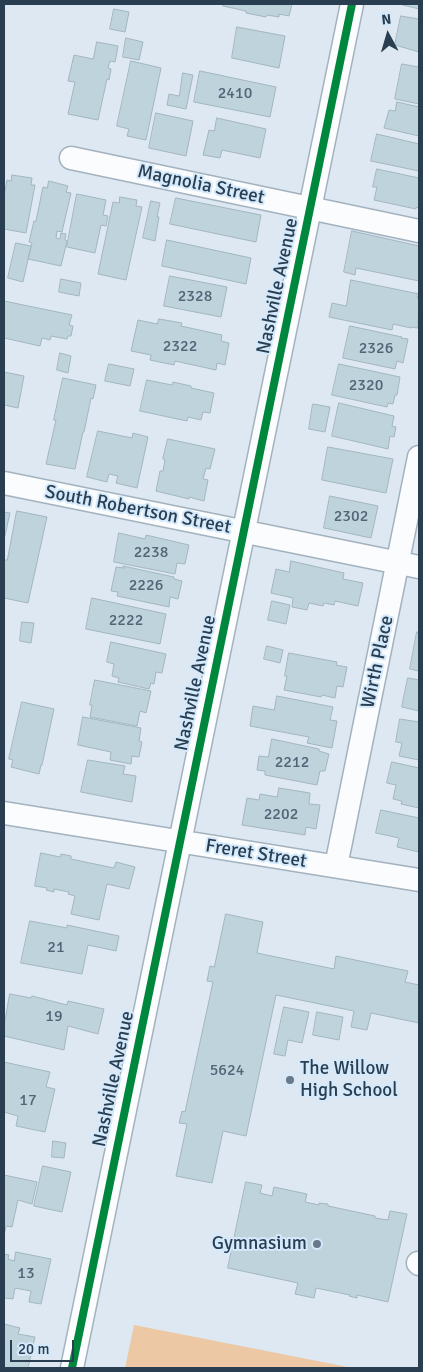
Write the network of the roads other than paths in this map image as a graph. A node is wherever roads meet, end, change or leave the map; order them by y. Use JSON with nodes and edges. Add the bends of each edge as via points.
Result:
{"nodes":[{"id":1,"x":352,"y":4,"type":"edge"},
{"id":2,"x":71,"y":158,"type":"dead end"},
{"id":3,"x":310,"y":208,"type":"junction"},
{"id":4,"x":419,"y":231,"type":"edge"},
{"id":5,"x":419,"y":457,"type":"edge"},
{"id":6,"x":4,"y":483,"type":"edge"},
{"id":7,"x":244,"y":531,"type":"junction"},
{"id":8,"x":409,"y":565,"type":"edge"},
{"id":9,"x":4,"y":813,"type":"edge"},
{"id":10,"x":179,"y":842,"type":"junction"},
{"id":11,"x":336,"y":866,"type":"junction"},
{"id":12,"x":419,"y":880,"type":"edge"},
{"id":13,"x":72,"y":1368,"type":"edge"}],
"edges":[{"from":1,"to":3,"type":"street","name":"Nashville Avenue"},
{"from":2,"to":3,"type":"street","name":"Magnolia Street"},
{"from":3,"to":4,"type":"street","name":"Magnolia Street"},
{"from":3,"to":7,"type":"street","name":"Nashville Avenue"},
{"from":5,"to":8,"type":"street","name":"Wirth Place"},
{"from":6,"to":7,"type":"street","name":"South Robertson Street"},
{"from":7,"to":8,"type":"street","name":"South Robertson Street"},
{"from":7,"to":10,"type":"street","name":"Nashville Avenue"},
{"from":8,"to":11,"type":"street","name":"Wirth Place"},
{"from":9,"to":10,"type":"street","name":"Freret Street"},
{"from":10,"to":11,"type":"street","name":"Freret Street"},
{"from":10,"to":13,"type":"street","name":"Nashville Avenue"},
{"from":11,"to":12,"type":"street","name":"Freret Street"}]}
